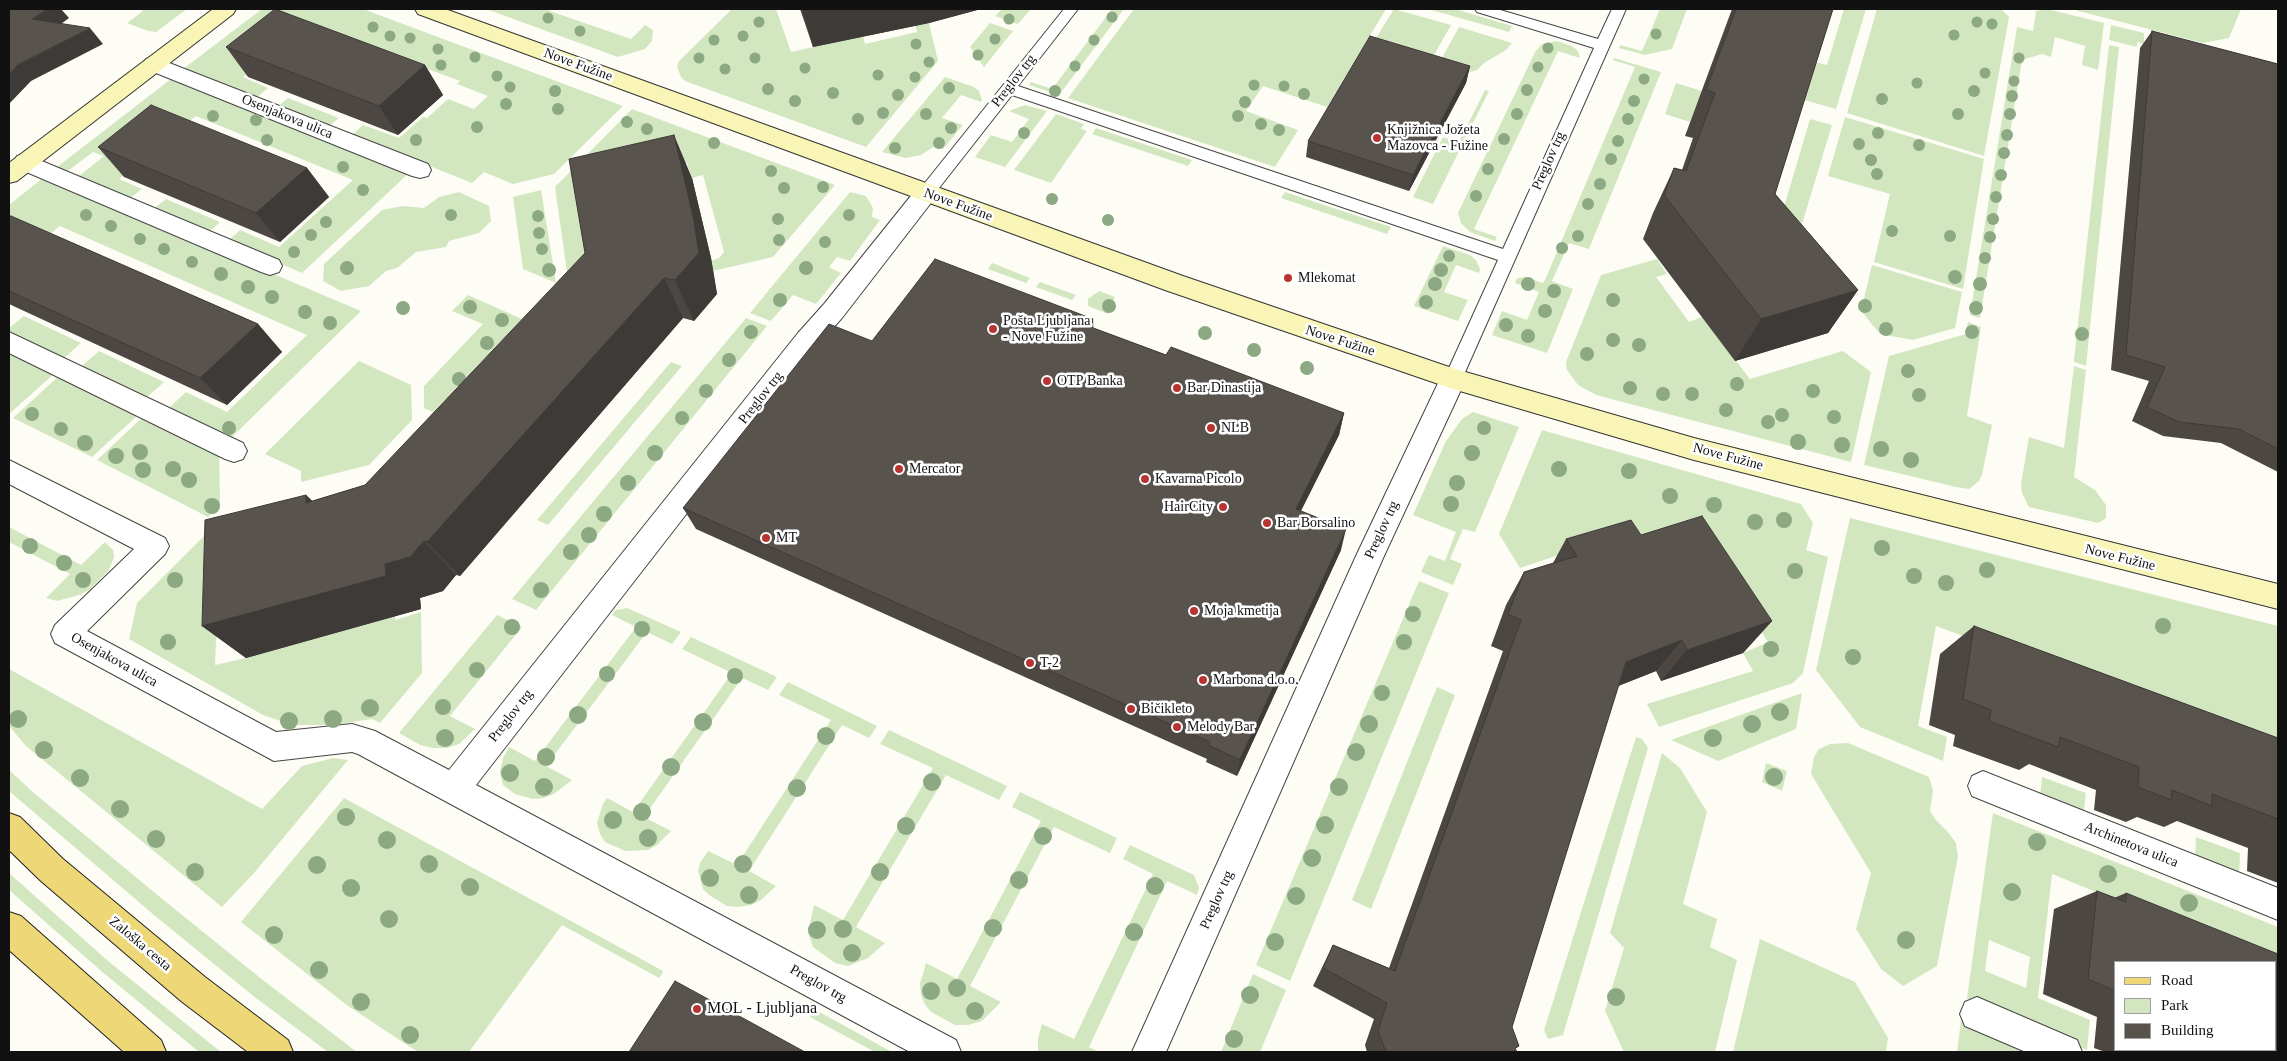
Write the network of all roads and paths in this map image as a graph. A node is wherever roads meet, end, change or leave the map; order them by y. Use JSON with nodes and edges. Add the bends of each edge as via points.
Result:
{"nodes":[{"id":1,"x":226,"y":9,"type":"edge"},
{"id":2,"x":425,"y":9,"type":"edge"},
{"id":3,"x":1071,"y":9,"type":"edge"},
{"id":4,"x":1482,"y":9,"type":"edge"},
{"id":5,"x":1618,"y":9,"type":"edge"},
{"id":6,"x":1602,"y":45,"type":"junction"},
{"id":7,"x":154,"y":64,"type":"junction"},
{"id":8,"x":1008,"y":88,"type":"junction"},
{"id":9,"x":17,"y":168,"type":"edge"},
{"id":10,"x":420,"y":170,"type":"dead end"},
{"id":11,"x":926,"y":193,"type":"junction"},
{"id":12,"x":1507,"y":257,"type":"junction"},
{"id":13,"x":270,"y":266,"type":"dead end"},
{"id":14,"x":9,"y":342,"type":"edge"},
{"id":15,"x":1453,"y":378,"type":"junction"},
{"id":16,"x":234,"y":450,"type":"dead end"},
{"id":17,"x":9,"y":471,"type":"edge"},
{"id":18,"x":2278,"y":597,"type":"edge"},
{"id":19,"x":375,"y":747,"type":"joint"},
{"id":20,"x":1983,"y":786,"type":"dead end"},
{"id":21,"x":453,"y":789,"type":"junction"},
{"id":22,"x":9,"y":828,"type":"edge"},
{"id":23,"x":2278,"y":904,"type":"edge"},
{"id":24,"x":9,"y":928,"type":"edge"},
{"id":25,"x":1977,"y":1014,"type":"dead end"},
{"id":26,"x":149,"y":1052,"type":"edge"},
{"id":27,"x":276,"y":1052,"type":"edge"},
{"id":28,"x":944,"y":1052,"type":"edge"},
{"id":29,"x":1148,"y":1052,"type":"edge"},
{"id":30,"x":2065,"y":1052,"type":"edge"}],
"edges":[{"from":1,"to":7,"type":"street"},
{"from":2,"to":11,"type":"street","name":"Nove Fužine"},
{"from":3,"to":8,"type":"lane","name":"Preglov trg"},
{"from":4,"to":6,"type":"lane"},
{"from":5,"to":6,"type":"lane","name":"Preglov trg"},
{"from":6,"to":12,"type":"lane","name":"Preglov trg"},
{"from":7,"to":9,"type":"street"},
{"from":7,"to":10,"type":"street","name":"Osenjakova ulica"},
{"from":8,"to":11,"type":"lane","name":"Preglov trg"},
{"from":8,"to":12,"type":"lane"},
{"from":9,"to":13,"type":"street"},
{"from":11,"to":15,"type":"street","name":"Nove Fužine","via":[[1291,325]]},
{"from":11,"to":21,"type":"street","name":"Preglov trg"},
{"from":12,"to":15,"type":"lane","name":"Preglov trg"},
{"from":14,"to":16,"type":"street"},
{"from":15,"to":18,"type":"street","name":"Nove Fužine","via":[[1694,449]]},
{"from":15,"to":29,"type":"street","name":"Preglov trg"},
{"from":17,"to":19,"type":"street","name":"Osenjakova ulica","via":[[155,546],[66,634],[274,747],[352,738]]},
{"from":19,"to":21,"type":"street","name":"Preglov trg"},
{"from":20,"to":23,"type":"street","name":"Archinetova ulica"},
{"from":21,"to":28,"type":"street","name":"Preglov trg"},
{"from":22,"to":27,"type":"main road","name":"Zaloška cesta","via":[[52,870],[193,989]]},
{"from":24,"to":26,"type":"main road"},
{"from":25,"to":30,"type":"street"}]}
